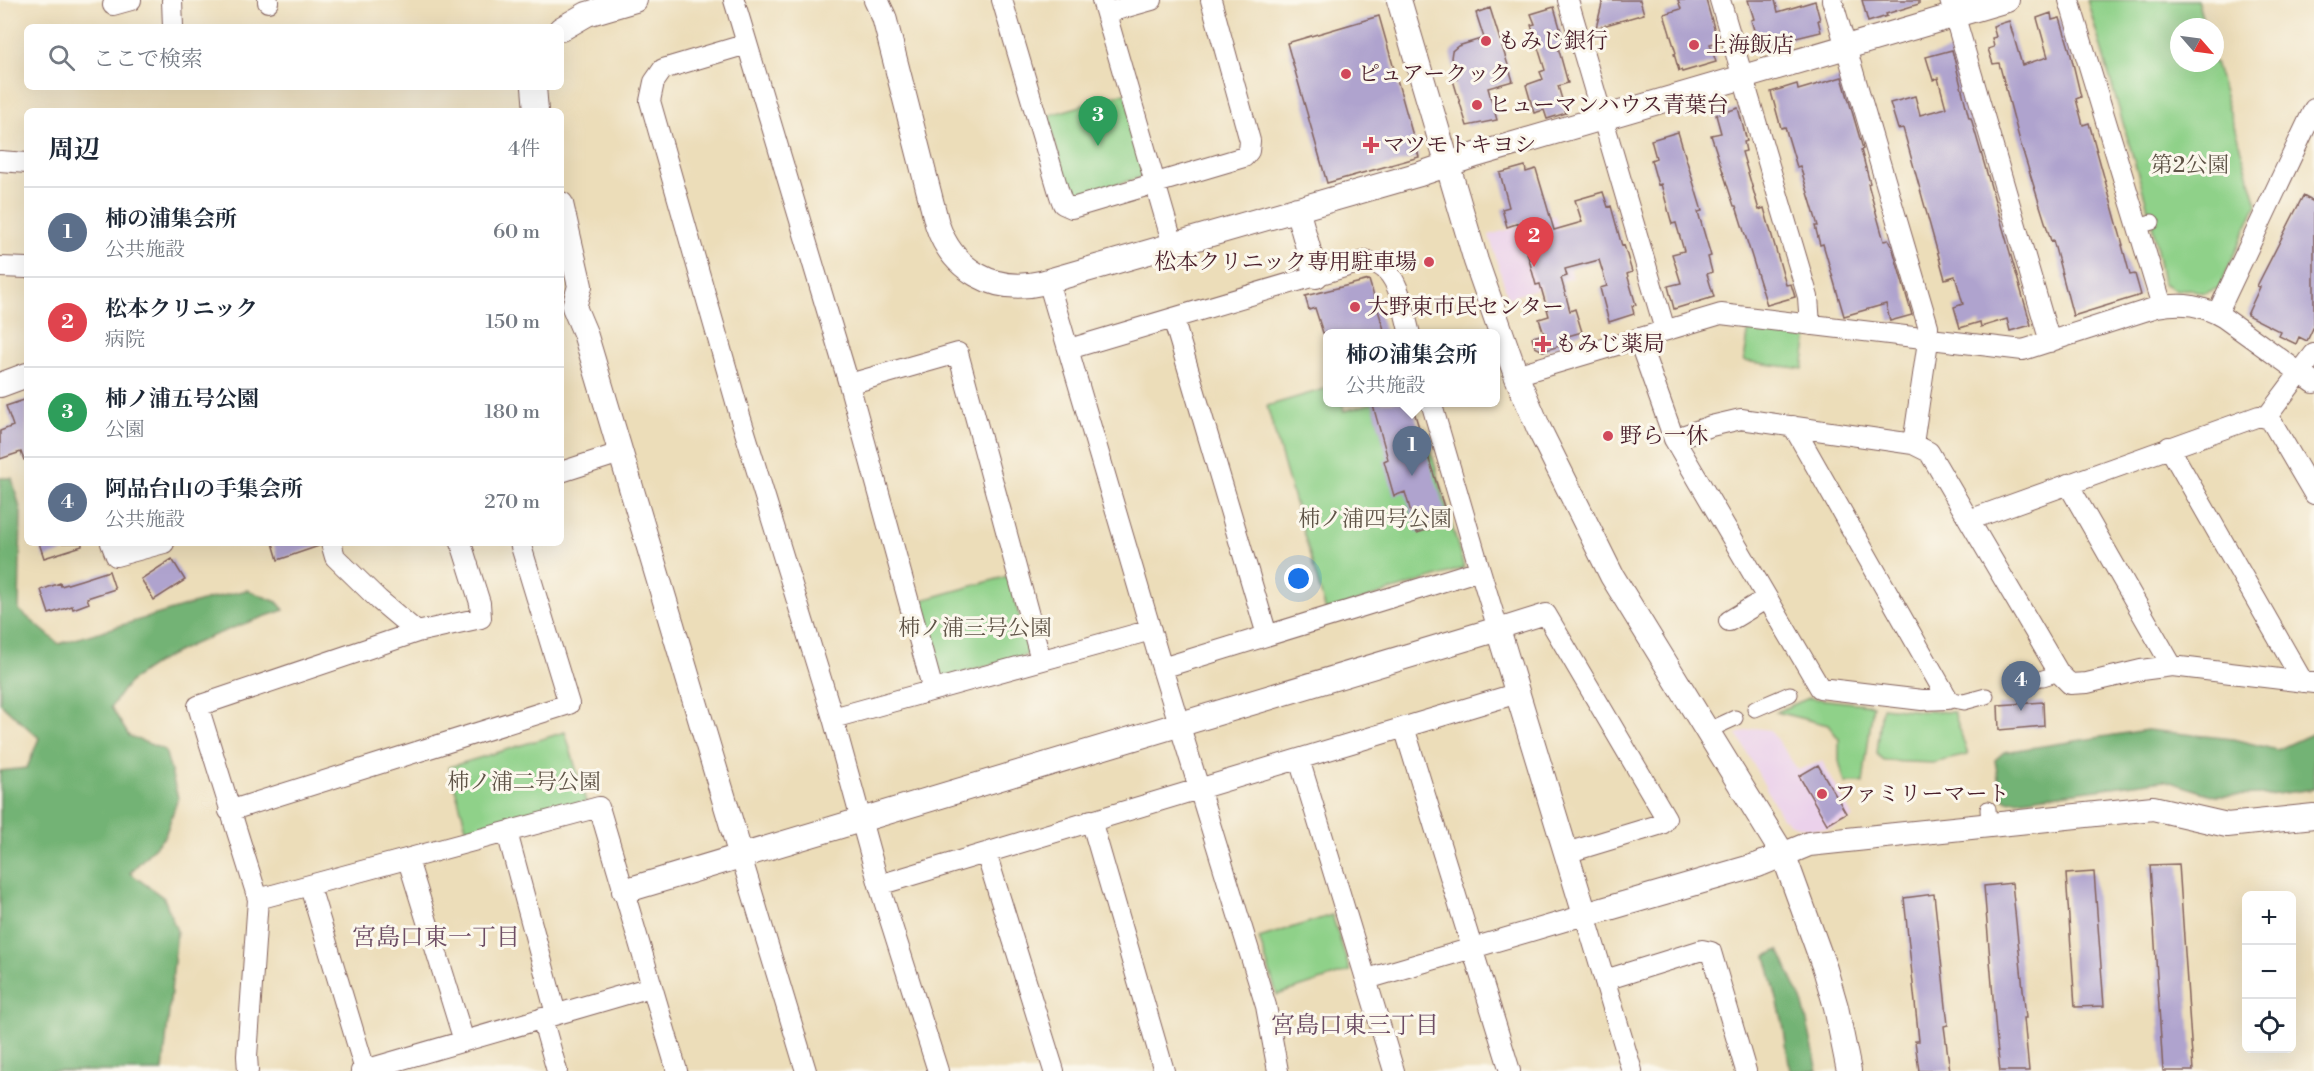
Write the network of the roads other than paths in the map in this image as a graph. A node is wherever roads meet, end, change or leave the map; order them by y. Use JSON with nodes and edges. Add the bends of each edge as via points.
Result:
{"nodes":[{"id":1,"x":172,"y":0,"type":"edge"},
{"id":2,"x":635,"y":0,"type":"edge"},
{"id":3,"x":734,"y":0,"type":"edge"},
{"id":4,"x":876,"y":0,"type":"edge"},
{"id":5,"x":1002,"y":0,"type":"edge"},
{"id":6,"x":1152,"y":0,"type":"edge"},
{"id":7,"x":1210,"y":0,"type":"edge"},
{"id":8,"x":1399,"y":0,"type":"edge"},
{"id":9,"x":1568,"y":0,"type":"edge"},
{"id":10,"x":1720,"y":0,"type":"edge"},
{"id":11,"x":1833,"y":0,"type":"edge"},
{"id":12,"x":2007,"y":0,"type":"edge"},
{"id":13,"x":2069,"y":0,"type":"edge"},
{"id":14,"x":1104,"y":6,"type":"edge"},
{"id":15,"x":1952,"y":8,"type":"edge"},
{"id":16,"x":173,"y":24,"type":"edge"},
{"id":17,"x":564,"y":27,"type":"edge"},
{"id":18,"x":747,"y":44,"type":"junction"},
{"id":19,"x":1846,"y":47,"type":"junction"},
{"id":20,"x":1743,"y":77,"type":"junction"},
{"id":21,"x":534,"y":90,"type":"edge"},
{"id":22,"x":536,"y":108,"type":"edge"},
{"id":23,"x":2314,"y":109,"type":"edge"},
{"id":24,"x":1602,"y":118,"type":"junction"},
{"id":25,"x":0,"y":161,"type":"edge"},
{"id":26,"x":24,"y":163,"type":"edge"},
{"id":27,"x":1448,"y":165,"type":"junction"},
{"id":28,"x":1155,"y":182,"type":"junction"},
{"id":29,"x":1297,"y":209,"type":"junction"},
{"id":30,"x":564,"y":217,"type":"edge"},
{"id":31,"x":1173,"y":245,"type":"junction"},
{"id":32,"x":0,"y":267,"type":"edge"},
{"id":33,"x":24,"y":268,"type":"edge"},
{"id":34,"x":1316,"y":276,"type":"junction"},
{"id":35,"x":1048,"y":281,"type":"junction"},
{"id":36,"x":2162,"y":306,"type":"junction"},
{"id":37,"x":568,"y":307,"type":"edge"},
{"id":38,"x":2217,"y":314,"type":"junction"},
{"id":39,"x":1173,"y":318,"type":"junction"},
{"id":40,"x":1810,"y":325,"type":"junction"},
{"id":41,"x":1409,"y":329,"type":"edge"},
{"id":42,"x":1498,"y":329,"type":"edge"},
{"id":43,"x":1665,"y":330,"type":"junction"},
{"id":44,"x":1500,"y":334,"type":"edge"},
{"id":45,"x":1638,"y":338,"type":"junction"},
{"id":46,"x":1928,"y":339,"type":"junction"},
{"id":47,"x":2050,"y":342,"type":"junction"},
{"id":48,"x":1069,"y":349,"type":"junction"},
{"id":49,"x":2314,"y":354,"type":"edge"},
{"id":50,"x":1516,"y":375,"type":"junction"},
{"id":51,"x":24,"y":376,"type":"edge"},
{"id":52,"x":2307,"y":378,"type":"edge"},
{"id":53,"x":849,"y":384,"type":"junction"},
{"id":54,"x":0,"y":385,"type":"edge"},
{"id":55,"x":1432,"y":407,"type":"edge"},
{"id":56,"x":2266,"y":418,"type":"junction"},
{"id":57,"x":1793,"y":426,"type":"junction"},
{"id":58,"x":1674,"y":440,"type":"junction"},
{"id":59,"x":1913,"y":444,"type":"junction"},
{"id":60,"x":2169,"y":447,"type":"junction"},
{"id":61,"x":620,"y":453,"type":"junction"},
{"id":62,"x":564,"y":471,"type":"edge"},
{"id":63,"x":2068,"y":484,"type":"junction"},
{"id":64,"x":2314,"y":494,"type":"edge"},
{"id":65,"x":1969,"y":520,"type":"junction"},
{"id":66,"x":112,"y":546,"type":"edge"},
{"id":67,"x":153,"y":546,"type":"edge"},
{"id":68,"x":332,"y":546,"type":"edge"},
{"id":69,"x":462,"y":546,"type":"edge"},
{"id":70,"x":521,"y":546,"type":"edge"},
{"id":71,"x":1480,"y":570,"type":"junction"},
{"id":72,"x":1767,"y":598,"type":"junction"},
{"id":73,"x":1729,"y":621,"type":"dead end"},
{"id":74,"x":1498,"y":629,"type":"junction"},
{"id":75,"x":1151,"y":630,"type":"junction"},
{"id":76,"x":417,"y":632,"type":"junction"},
{"id":77,"x":1268,"y":635,"type":"junction"},
{"id":78,"x":1041,"y":660,"type":"junction"},
{"id":79,"x":2172,"y":666,"type":"junction"},
{"id":80,"x":1162,"y":668,"type":"junction"},
{"id":81,"x":2308,"y":682,"type":"edge"},
{"id":82,"x":933,"y":690,"type":"junction"},
{"id":83,"x":1518,"y":693,"type":"junction"},
{"id":84,"x":1790,"y":694,"type":"dead end"},
{"id":85,"x":1986,"y":696,"type":"dead end"},
{"id":86,"x":1960,"y":705,"type":"junction"},
{"id":87,"x":1755,"y":709,"type":"dead end"},
{"id":88,"x":833,"y":718,"type":"junction"},
{"id":89,"x":1735,"y":718,"type":"dead end"},
{"id":90,"x":1179,"y":725,"type":"junction"},
{"id":91,"x":1404,"y":727,"type":"junction"},
{"id":92,"x":1709,"y":730,"type":"junction"},
{"id":93,"x":1299,"y":759,"type":"junction"},
{"id":94,"x":1198,"y":789,"type":"junction"},
{"id":95,"x":229,"y":811,"type":"junction"},
{"id":96,"x":2314,"y":816,"type":"edge"},
{"id":97,"x":861,"y":820,"type":"junction"},
{"id":98,"x":1091,"y":820,"type":"junction"},
{"id":99,"x":507,"y":832,"type":"junction"},
{"id":100,"x":986,"y":853,"type":"junction"},
{"id":101,"x":1566,"y":853,"type":"junction"},
{"id":102,"x":741,"y":856,"type":"junction"},
{"id":103,"x":1784,"y":856,"type":"junction"},
{"id":104,"x":408,"y":860,"type":"junction"},
{"id":105,"x":879,"y":885,"type":"junction"},
{"id":106,"x":310,"y":886,"type":"junction"},
{"id":107,"x":624,"y":891,"type":"junction"},
{"id":108,"x":258,"y":899,"type":"junction"},
{"id":109,"x":1585,"y":915,"type":"junction"},
{"id":110,"x":1472,"y":947,"type":"junction"},
{"id":111,"x":1367,"y":979,"type":"junction"},
{"id":112,"x":1605,"y":980,"type":"junction"},
{"id":113,"x":651,"y":987,"type":"junction"},
{"id":114,"x":549,"y":1016,"type":"junction"},
{"id":115,"x":464,"y":1041,"type":"junction"},
{"id":116,"x":363,"y":1070,"type":"edge"},
{"id":117,"x":248,"y":1071,"type":"edge"},
{"id":118,"x":557,"y":1071,"type":"edge"},
{"id":119,"x":677,"y":1071,"type":"edge"},
{"id":120,"x":806,"y":1071,"type":"edge"},
{"id":121,"x":938,"y":1071,"type":"edge"},
{"id":122,"x":1054,"y":1071,"type":"edge"},
{"id":123,"x":1164,"y":1071,"type":"edge"},
{"id":124,"x":1278,"y":1071,"type":"edge"},
{"id":125,"x":1394,"y":1071,"type":"edge"},
{"id":126,"x":1510,"y":1071,"type":"edge"},
{"id":127,"x":1632,"y":1071,"type":"edge"},
{"id":128,"x":1746,"y":1071,"type":"edge"},
{"id":129,"x":1849,"y":1071,"type":"edge"}],
"edges":[{"from":1,"to":16,"type":"street"},
{"from":2,"to":17,"type":"street","via":[[587,14]]},
{"from":3,"to":18,"type":"street"},
{"from":4,"to":35,"type":"street","via":[[884,17],[944,242],[961,265],[985,280],[1013,287]]},
{"from":5,"to":28,"type":"street","via":[[1063,204],[1072,208],[1132,185]]},
{"from":6,"to":14,"type":"street"},
{"from":7,"to":28,"type":"street","via":[[1250,141],[1249,151],[1244,157]]},
{"from":8,"to":27,"type":"street"},
{"from":9,"to":24,"type":"street"},
{"from":10,"to":20,"type":"street"},
{"from":11,"to":19,"type":"street"},
{"from":12,"to":15,"type":"street"},
{"from":13,"to":36,"type":"street","via":[[2145,224]]},
{"from":14,"to":28,"type":"street"},
{"from":15,"to":19,"type":"street"},
{"from":15,"to":47,"type":"street"},
{"from":18,"to":53,"type":"street"},
{"from":18,"to":88,"type":"street","via":[[663,69],[654,82],[650,101],[740,416]]},
{"from":19,"to":20,"type":"street"},
{"from":19,"to":46,"type":"street","via":[[1926,320]]},
{"from":20,"to":24,"type":"street"},
{"from":20,"to":40,"type":"street","via":[[1808,297]]},
{"from":21,"to":22,"type":"street"},
{"from":23,"to":38,"type":"street"},
{"from":24,"to":27,"type":"street"},
{"from":24,"to":43,"type":"street"},
{"from":25,"to":26,"type":"street"},
{"from":27,"to":29,"type":"street"},
{"from":27,"to":42,"type":"street"},
{"from":28,"to":31,"type":"street"},
{"from":29,"to":31,"type":"street"},
{"from":29,"to":34,"type":"street"},
{"from":30,"to":37,"type":"street","via":[[580,286]]},
{"from":31,"to":35,"type":"street"},
{"from":32,"to":33,"type":"street"},
{"from":34,"to":39,"type":"street"},
{"from":34,"to":41,"type":"street","via":[[1365,261],[1379,265],[1397,288]]},
{"from":35,"to":48,"type":"street"},
{"from":36,"to":38,"type":"street","via":[[2192,305]]},
{"from":36,"to":47,"type":"street"},
{"from":37,"to":61,"type":"street","via":[[585,333]]},
{"from":38,"to":52,"type":"street"},
{"from":39,"to":48,"type":"street"},
{"from":39,"to":77,"type":"street"},
{"from":40,"to":43,"type":"street","via":[[1726,314]]},
{"from":40,"to":46,"type":"street"},
{"from":43,"to":45,"type":"street"},
{"from":44,"to":50,"type":"street"},
{"from":45,"to":50,"type":"street"},
{"from":45,"to":58,"type":"street"},
{"from":46,"to":47,"type":"street","via":[[2023,350]]},
{"from":46,"to":59,"type":"street"},
{"from":48,"to":75,"type":"street"},
{"from":49,"to":52,"type":"street"},
{"from":50,"to":92,"type":"street","via":[[1612,576]]},
{"from":51,"to":54,"type":"street"},
{"from":52,"to":56,"type":"street"},
{"from":53,"to":78,"type":"street","via":[[958,353]]},
{"from":53,"to":82,"type":"street"},
{"from":55,"to":71,"type":"street"},
{"from":56,"to":60,"type":"street","via":[[2253,417]]},
{"from":56,"to":64,"type":"street"},
{"from":57,"to":58,"type":"street","via":[[1741,419]]},
{"from":57,"to":59,"type":"street"},
{"from":57,"to":86,"type":"street"},
{"from":58,"to":72,"type":"street"},
{"from":59,"to":65,"type":"street","via":[[1929,452]]},
{"from":60,"to":63,"type":"street"},
{"from":60,"to":81,"type":"street"},
{"from":61,"to":62,"type":"street"},
{"from":61,"to":102,"type":"street"},
{"from":63,"to":65,"type":"street"},
{"from":63,"to":79,"type":"street"},
{"from":65,"to":79,"type":"street","via":[[2042,679],[2087,683]]},
{"from":66,"to":67,"type":"street","via":[[116,556]]},
{"from":68,"to":76,"type":"street","via":[[335,557]]},
{"from":69,"to":76,"type":"street","via":[[481,618]]},
{"from":70,"to":95,"type":"street","via":[[569,704]]},
{"from":71,"to":74,"type":"street"},
{"from":71,"to":77,"type":"street"},
{"from":72,"to":73,"type":"street"},
{"from":72,"to":86,"type":"street","via":[[1812,688]]},
{"from":74,"to":83,"type":"street"},
{"from":74,"to":90,"type":"street"},
{"from":74,"to":101,"type":"street","via":[[1546,614],[1666,818],[1662,824]]},
{"from":75,"to":78,"type":"street"},
{"from":75,"to":80,"type":"street"},
{"from":76,"to":95,"type":"street","via":[[198,706]]},
{"from":77,"to":80,"type":"street"},
{"from":78,"to":82,"type":"street"},
{"from":79,"to":81,"type":"street"},
{"from":80,"to":90,"type":"street"},
{"from":82,"to":88,"type":"street"},
{"from":83,"to":91,"type":"street"},
{"from":83,"to":101,"type":"street"},
{"from":84,"to":87,"type":"street"},
{"from":85,"to":86,"type":"street"},
{"from":88,"to":97,"type":"street"},
{"from":89,"to":92,"type":"street"},
{"from":90,"to":94,"type":"street"},
{"from":90,"to":97,"type":"street"},
{"from":91,"to":93,"type":"street"},
{"from":91,"to":110,"type":"street"},
{"from":92,"to":103,"type":"street"},
{"from":93,"to":94,"type":"street"},
{"from":93,"to":111,"type":"street"},
{"from":94,"to":98,"type":"street"},
{"from":94,"to":124,"type":"street","via":[[1266,1006]]},
{"from":95,"to":108,"type":"street"},
{"from":96,"to":103,"type":"street","via":[[2227,825],[2153,808],[1988,816],[1809,844]]},
{"from":97,"to":102,"type":"street"},
{"from":97,"to":105,"type":"street"},
{"from":98,"to":100,"type":"street"},
{"from":98,"to":123,"type":"street"},
{"from":99,"to":104,"type":"street"},
{"from":99,"to":107,"type":"street","via":[[599,807]]},
{"from":99,"to":114,"type":"street"},
{"from":100,"to":105,"type":"street"},
{"from":100,"to":122,"type":"street"},
{"from":101,"to":109,"type":"street"},
{"from":102,"to":107,"type":"street"},
{"from":102,"to":120,"type":"street"},
{"from":103,"to":109,"type":"street"},
{"from":103,"to":129,"type":"street","via":[[1825,969]]},
{"from":104,"to":106,"type":"street"},
{"from":104,"to":115,"type":"street"},
{"from":105,"to":121,"type":"street"},
{"from":106,"to":108,"type":"street"},
{"from":106,"to":116,"type":"street"},
{"from":107,"to":113,"type":"street"},
{"from":108,"to":117,"type":"street"},
{"from":109,"to":110,"type":"street"},
{"from":109,"to":112,"type":"street"},
{"from":110,"to":111,"type":"street"},
{"from":110,"to":126,"type":"street"},
{"from":111,"to":125,"type":"street"},
{"from":112,"to":127,"type":"street"},
{"from":112,"to":128,"type":"street","via":[[1702,950],[1711,952]]},
{"from":113,"to":114,"type":"street"},
{"from":113,"to":119,"type":"street"},
{"from":114,"to":115,"type":"street"},
{"from":114,"to":118,"type":"street"},
{"from":115,"to":116,"type":"street"}]}
